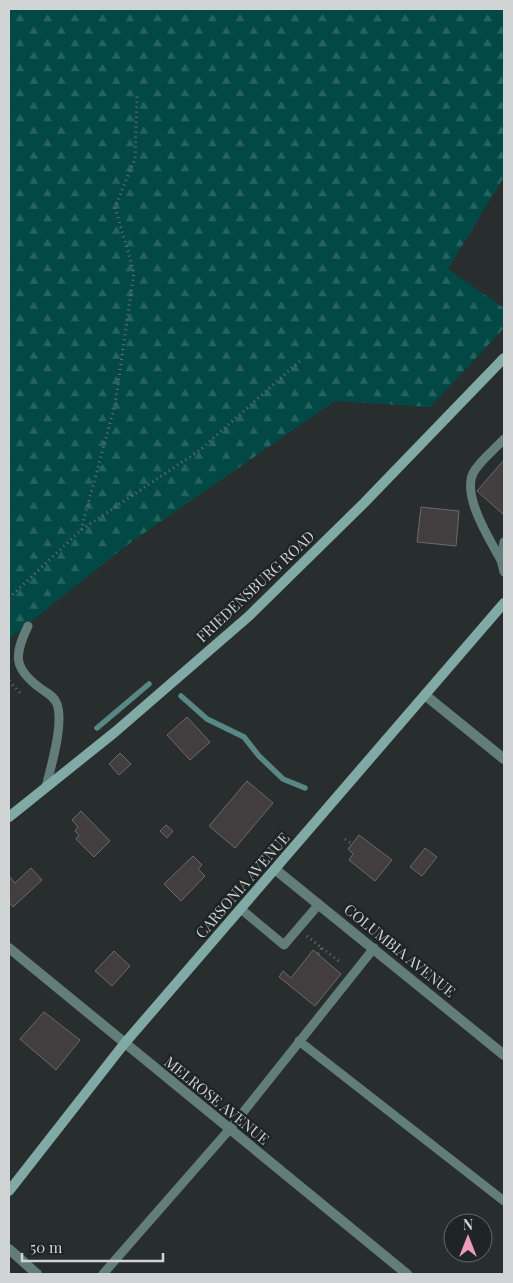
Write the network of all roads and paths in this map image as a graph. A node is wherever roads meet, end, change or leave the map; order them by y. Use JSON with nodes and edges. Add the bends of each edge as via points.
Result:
{"nodes":[{"id":1,"x":136,"y":95,"type":"dead end"},
{"id":2,"x":504,"y":358,"type":"edge"},
{"id":3,"x":302,"y":359,"type":"dead end"},
{"id":4,"x":504,"y":439,"type":"edge"},
{"id":5,"x":82,"y":530,"type":"junction"},
{"id":6,"x":504,"y":542,"type":"edge"},
{"id":7,"x":501,"y":560,"type":"junction"},
{"id":8,"x":504,"y":572,"type":"edge"},
{"id":9,"x":9,"y":598,"type":"edge"},
{"id":10,"x":504,"y":603,"type":"edge"},
{"id":11,"x":28,"y":626,"type":"dead end"},
{"id":12,"x":9,"y":681,"type":"edge"},
{"id":13,"x":20,"y":693,"type":"dead end"},
{"id":14,"x":425,"y":695,"type":"junction"},
{"id":15,"x":504,"y":759,"type":"edge"},
{"id":16,"x":46,"y":787,"type":"junction"},
{"id":17,"x":9,"y":817,"type":"edge"},
{"id":18,"x":345,"y":839,"type":"dead end"},
{"id":19,"x":352,"y":844,"type":"dead end"},
{"id":20,"x":276,"y":870,"type":"junction"},
{"id":21,"x":319,"y":904,"type":"junction"},
{"id":22,"x":242,"y":910,"type":"junction"},
{"id":23,"x":298,"y":928,"type":"junction"},
{"id":24,"x":9,"y":948,"type":"edge"},
{"id":25,"x":322,"y":948,"type":"junction"},
{"id":26,"x":374,"y":948,"type":"junction"},
{"id":27,"x":318,"y":954,"type":"dead end"},
{"id":28,"x":340,"y":962,"type":"dead end"},
{"id":29,"x":299,"y":1041,"type":"junction"},
{"id":30,"x":124,"y":1044,"type":"junction"},
{"id":31,"x":504,"y":1055,"type":"edge"},
{"id":32,"x":228,"y":1130,"type":"junction"},
{"id":33,"x":9,"y":1191,"type":"edge"},
{"id":34,"x":504,"y":1201,"type":"edge"},
{"id":35,"x":9,"y":1248,"type":"edge"},
{"id":36,"x":37,"y":1274,"type":"edge"},
{"id":37,"x":103,"y":1274,"type":"edge"},
{"id":38,"x":407,"y":1274,"type":"edge"}],
"edges":[{"from":1,"to":5,"type":"path","via":[[135,159],[115,207],[134,272],[115,405]]},
{"from":2,"to":16,"type":"street","name":"FRIEDENSBURG ROAD","via":[[249,616]]},
{"from":3,"to":5,"type":"path","via":[[200,450]]},
{"from":4,"to":7,"type":"lane","via":[[473,472],[470,495]]},
{"from":5,"to":9,"type":"path"},
{"from":6,"to":7,"type":"lane"},
{"from":7,"to":8,"type":"lane"},
{"from":10,"to":14,"type":"street","name":"CARSONIA AVENUE"},
{"from":11,"to":16,"type":"lane","via":[[19,644],[20,670],[53,698],[58,712]]},
{"from":12,"to":13,"type":"path"},
{"from":14,"to":15,"type":"street"},
{"from":14,"to":20,"type":"street","name":"CARSONIA AVENUE"},
{"from":16,"to":17,"type":"street","name":"FRIEDENSBURG ROAD"},
{"from":18,"to":19,"type":"path"},
{"from":20,"to":21,"type":"street","name":"COLUMBIA AVENUE"},
{"from":20,"to":22,"type":"street","name":"CARSONIA AVENUE"},
{"from":21,"to":23,"type":"lane"},
{"from":21,"to":26,"type":"street","name":"COLUMBIA AVENUE"},
{"from":22,"to":23,"type":"lane","via":[[284,945]]},
{"from":22,"to":30,"type":"street","name":"CARSONIA AVENUE"},
{"from":23,"to":25,"type":"path"},
{"from":24,"to":30,"type":"street","name":"MELROSE AVENUE"},
{"from":25,"to":27,"type":"path"},
{"from":25,"to":28,"type":"path"},
{"from":26,"to":29,"type":"lane"},
{"from":26,"to":31,"type":"street","name":"COLUMBIA AVENUE"},
{"from":29,"to":32,"type":"lane"},
{"from":29,"to":34,"type":"lane"},
{"from":30,"to":32,"type":"street","name":"MELROSE AVENUE"},
{"from":30,"to":33,"type":"street","name":"CARSONIA AVENUE"},
{"from":32,"to":37,"type":"lane"},
{"from":32,"to":38,"type":"street","name":"MELROSE AVENUE"},
{"from":35,"to":36,"type":"street"}]}
